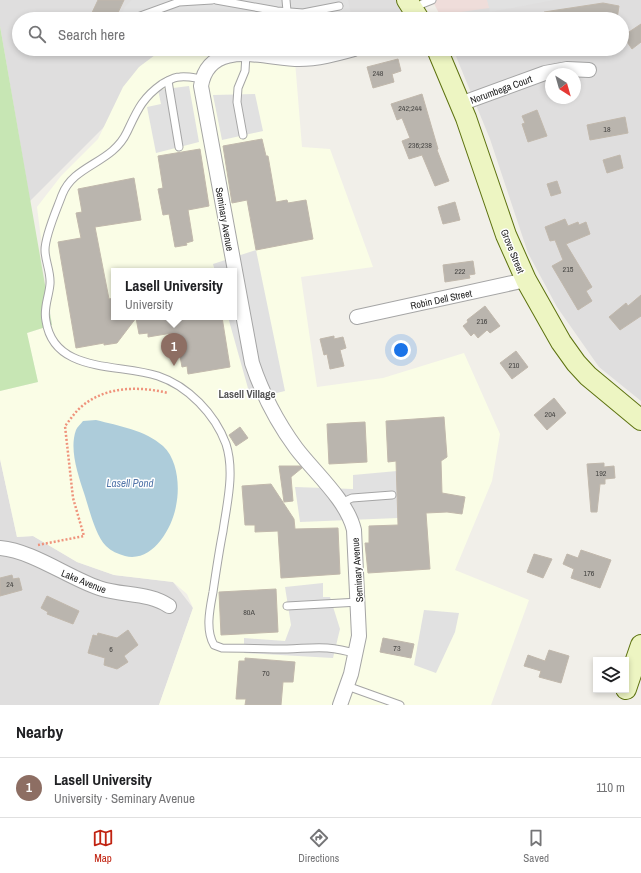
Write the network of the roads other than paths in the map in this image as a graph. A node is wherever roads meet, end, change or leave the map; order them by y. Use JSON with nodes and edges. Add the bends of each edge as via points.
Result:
{"nodes":[{"id":1,"x":158,"y":0,"type":"edge"},
{"id":2,"x":212,"y":0,"type":"edge"},
{"id":3,"x":216,"y":0,"type":"edge"},
{"id":4,"x":286,"y":0,"type":"edge"},
{"id":5,"x":339,"y":6,"type":"dead end"},
{"id":6,"x":162,"y":8,"type":"junction"},
{"id":7,"x":151,"y":12,"type":"edge"},
{"id":8,"x":287,"y":12,"type":"joint"},
{"id":9,"x":308,"y":12,"type":"edge"},
{"id":10,"x":227,"y":56,"type":"edge"},
{"id":11,"x":246,"y":56,"type":"edge"},
{"id":12,"x":268,"y":56,"type":"edge"},
{"id":13,"x":323,"y":56,"type":"edge"},
{"id":14,"x":440,"y":56,"type":"edge"},
{"id":15,"x":589,"y":70,"type":"dead end"},
{"id":16,"x":202,"y":79,"type":"junction"},
{"id":17,"x":168,"y":80,"type":"junction"},
{"id":18,"x":460,"y":104,"type":"junction"},
{"id":19,"x":243,"y":135,"type":"dead end"},
{"id":20,"x":178,"y":147,"type":"dead end"},
{"id":21,"x":234,"y":268,"type":"edge"},
{"id":22,"x":526,"y":280,"type":"junction"},
{"id":23,"x":237,"y":284,"type":"edge"},
{"id":24,"x":357,"y":317,"type":"dead end"},
{"id":25,"x":641,"y":420,"type":"edge"},
{"id":26,"x":392,"y":495,"type":"dead end"},
{"id":27,"x":340,"y":504,"type":"junction"},
{"id":28,"x":5,"y":549,"type":"edge"},
{"id":29,"x":359,"y":602,"type":"junction"},
{"id":30,"x":169,"y":606,"type":"dead end"},
{"id":31,"x":287,"y":606,"type":"dead end"},
{"id":32,"x":641,"y":645,"type":"edge"},
{"id":33,"x":356,"y":654,"type":"junction"},
{"id":34,"x":629,"y":680,"type":"edge"},
{"id":35,"x":347,"y":686,"type":"junction"},
{"id":36,"x":624,"y":693,"type":"edge"},
{"id":37,"x":340,"y":705,"type":"edge"},
{"id":38,"x":400,"y":705,"type":"edge"},
{"id":39,"x":620,"y":705,"type":"edge"}],
"edges":[{"from":1,"to":6,"type":"lane"},
{"from":2,"to":6,"type":"lane","via":[[179,2]]},
{"from":3,"to":8,"type":"lane"},
{"from":4,"to":8,"type":"lane"},
{"from":5,"to":9,"type":"lane"},
{"from":6,"to":7,"type":"lane"},
{"from":10,"to":16,"type":"street","via":[[220,58],[208,68]]},
{"from":11,"to":19,"type":"lane","via":[[237,102]]},
{"from":12,"to":13,"type":"street","via":[[301,59]]},
{"from":14,"to":18,"type":"main road","name":"Grove Street"},
{"from":15,"to":18,"type":"street","name":"Norumbega Court","via":[[567,69],[545,73]]},
{"from":16,"to":17,"type":"lane","via":[[183,76]]},
{"from":16,"to":21,"type":"street","name":"Seminary Avenue","via":[[202,98]]},
{"from":17,"to":20,"type":"lane"},
{"from":17,"to":33,"type":"lane","via":[[143,100],[120,146],[77,175],[63,193],[45,243],[51,282],[45,308],[47,328],[56,346],[71,357],[98,365],[146,373],[175,384],[206,409],[220,429],[228,454],[230,473],[211,605],[210,633],[214,645],[222,648],[288,649],[320,646]]},
{"from":18,"to":22,"type":"main road","name":"Grove Street","via":[[506,236]]},
{"from":22,"to":24,"type":"street","name":"Robin Dell Street"},
{"from":22,"to":25,"type":"main road","name":"Grove Street","via":[[561,342],[576,363]]},
{"from":23,"to":27,"type":"street","name":"Seminary Avenue","via":[[252,363],[264,395],[285,432]]},
{"from":26,"to":27,"type":"lane","via":[[352,498]]},
{"from":27,"to":29,"type":"street","name":"Seminary Avenue","via":[[350,519],[356,539]]},
{"from":28,"to":30,"type":"street","name":"Lake Avenue","via":[[99,588],[154,598]]},
{"from":29,"to":31,"type":"lane"},
{"from":29,"to":33,"type":"street","name":"Seminary Avenue","via":[[360,636]]},
{"from":32,"to":34,"type":"main road"},
{"from":33,"to":35,"type":"street","name":"Seminary Avenue"},
{"from":35,"to":37,"type":"street","name":"Seminary Avenue"},
{"from":35,"to":38,"type":"lane"},
{"from":36,"to":39,"type":"main road"}]}
